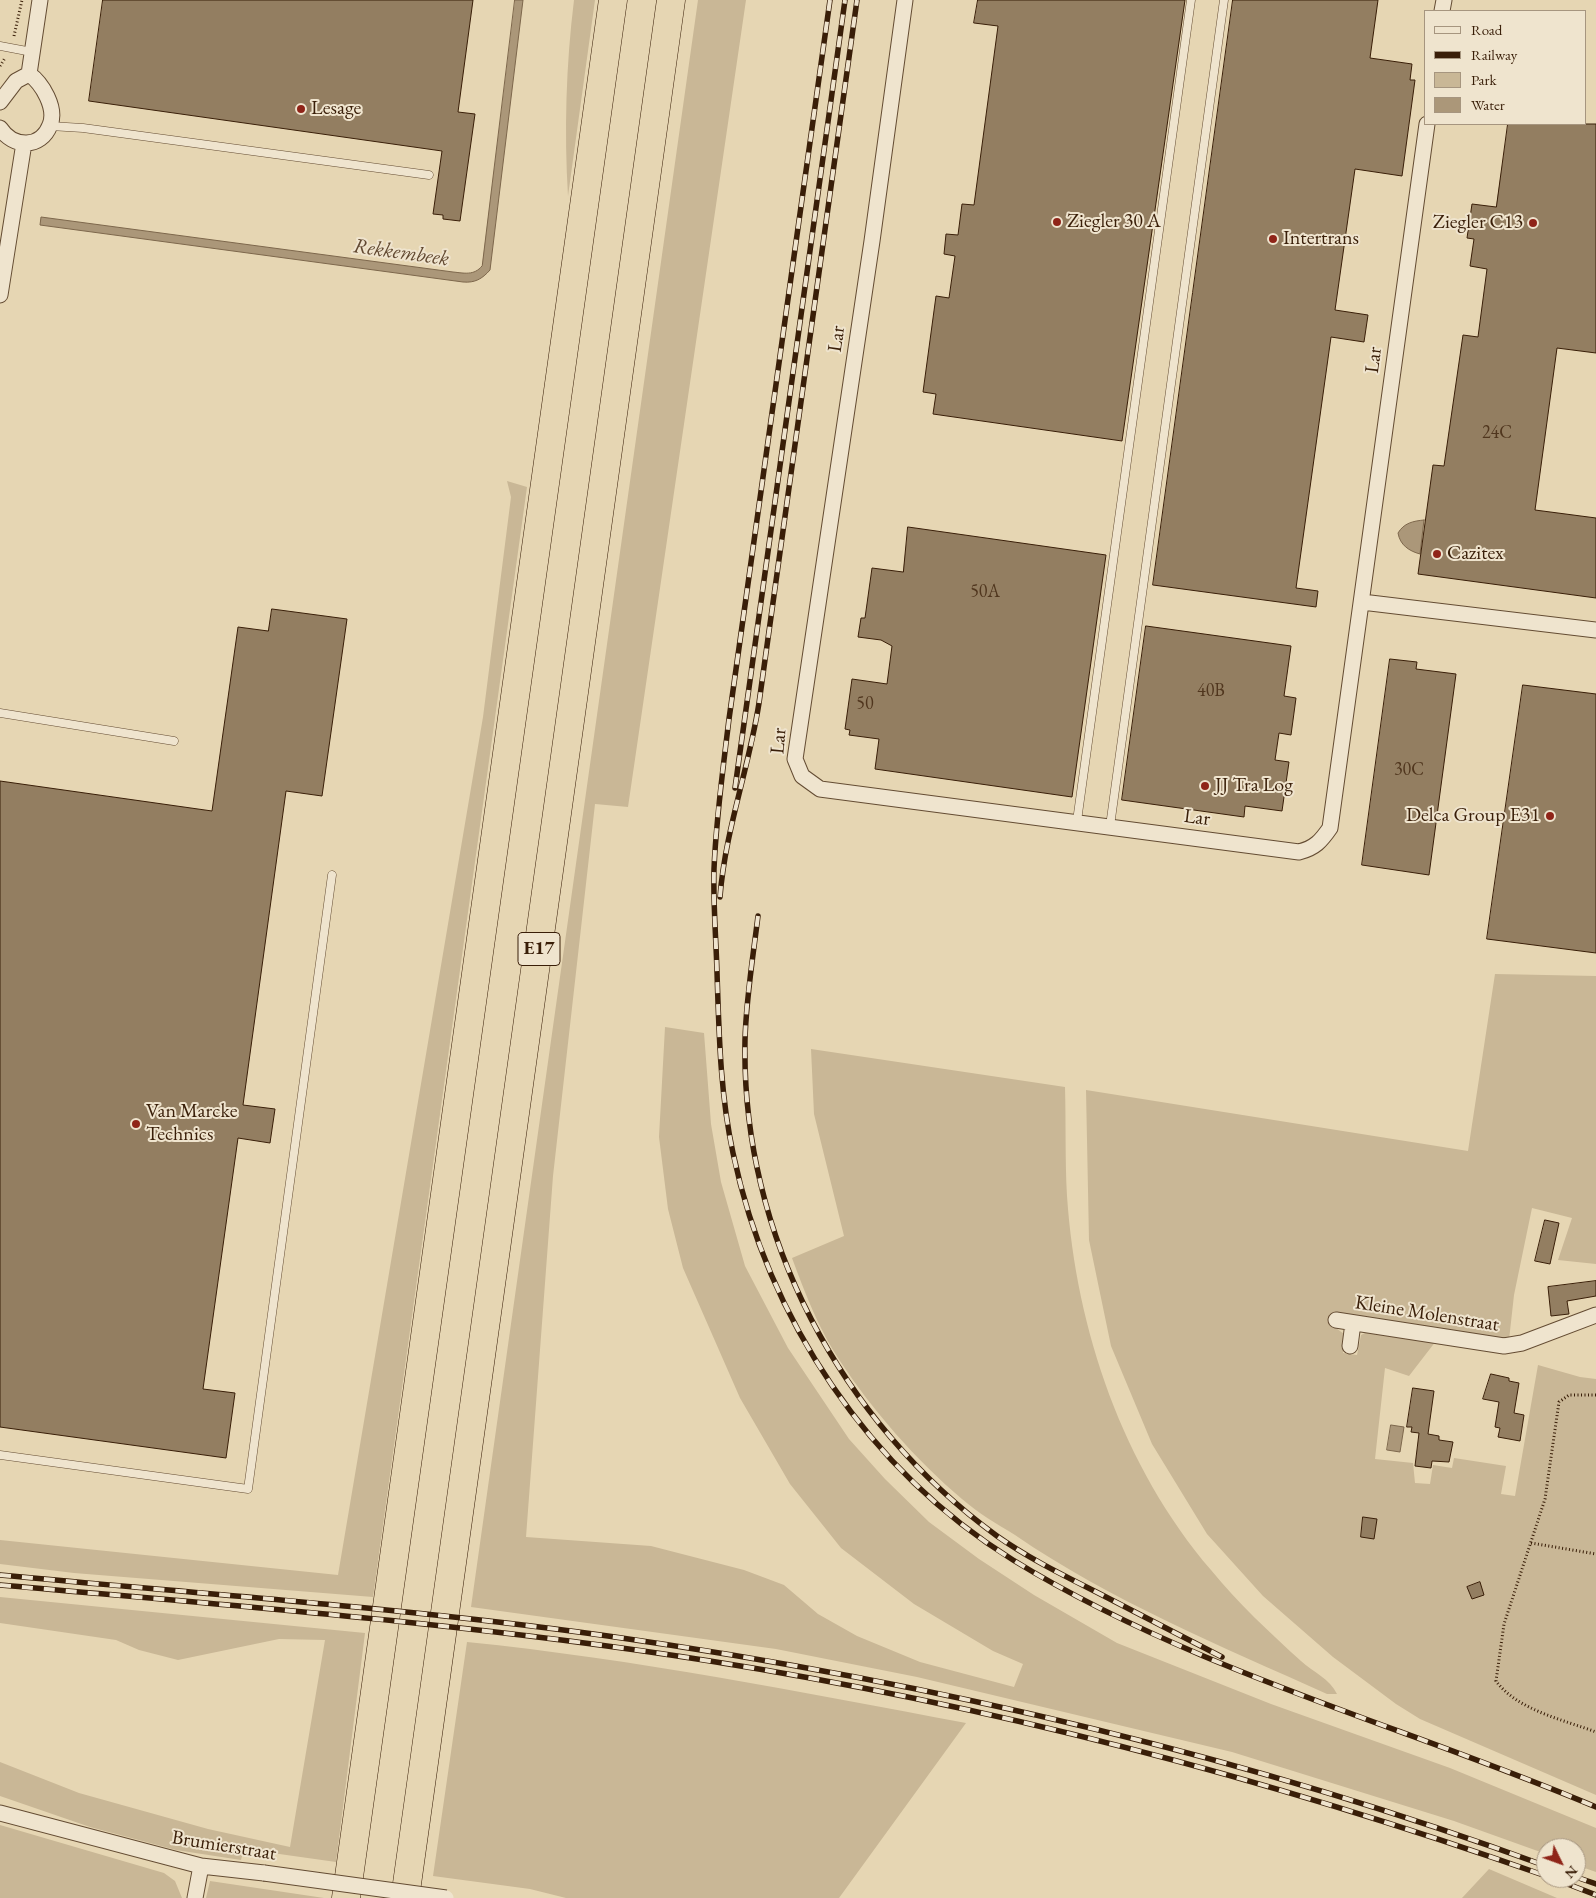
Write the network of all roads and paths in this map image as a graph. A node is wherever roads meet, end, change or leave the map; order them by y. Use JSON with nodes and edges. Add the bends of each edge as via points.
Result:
{"nodes":[{"id":1,"x":22,"y":0,"type":"edge"},
{"id":2,"x":40,"y":0,"type":"edge"},
{"id":3,"x":613,"y":0,"type":"edge"},
{"id":4,"x":671,"y":0,"type":"edge"},
{"id":5,"x":905,"y":0,"type":"edge"},
{"id":6,"x":1191,"y":0,"type":"edge"},
{"id":7,"x":1224,"y":0,"type":"edge"},
{"id":8,"x":0,"y":46,"type":"edge"},
{"id":9,"x":10,"y":48,"type":"junction"},
{"id":10,"x":32,"y":52,"type":"junction"},
{"id":11,"x":0,"y":66,"type":"edge"},
{"id":12,"x":28,"y":74,"type":"junction"},
{"id":13,"x":0,"y":102,"type":"edge"},
{"id":14,"x":1426,"y":125,"type":"edge"},
{"id":15,"x":50,"y":126,"type":"junction"},
{"id":16,"x":0,"y":129,"type":"edge"},
{"id":17,"x":24,"y":144,"type":"junction"},
{"id":18,"x":429,"y":175,"type":"dead end"},
{"id":19,"x":0,"y":295,"type":"edge"},
{"id":20,"x":1362,"y":602,"type":"junction"},
{"id":21,"x":1596,"y":630,"type":"edge"},
{"id":22,"x":0,"y":713,"type":"edge"},
{"id":23,"x":174,"y":741,"type":"dead end"},
{"id":24,"x":1077,"y":821,"type":"junction"},
{"id":25,"x":1110,"y":826,"type":"junction"},
{"id":26,"x":332,"y":876,"type":"dead end"},
{"id":27,"x":1596,"y":1315,"type":"edge"},
{"id":28,"x":1336,"y":1320,"type":"dead end"},
{"id":29,"x":1353,"y":1322,"type":"junction"},
{"id":30,"x":1350,"y":1346,"type":"dead end"},
{"id":31,"x":1596,"y":1395,"type":"edge"},
{"id":32,"x":0,"y":1455,"type":"edge"},
{"id":33,"x":1531,"y":1542,"type":"junction"},
{"id":34,"x":1596,"y":1554,"type":"edge"},
{"id":35,"x":1596,"y":1732,"type":"edge"},
{"id":36,"x":0,"y":1814,"type":"edge"},
{"id":37,"x":201,"y":1866,"type":"junction"},
{"id":38,"x":195,"y":1898,"type":"edge"},
{"id":39,"x":346,"y":1898,"type":"edge"},
{"id":40,"x":405,"y":1898,"type":"edge"},
{"id":41,"x":446,"y":1898,"type":"edge"}],
"edges":[{"from":1,"to":9,"type":"path"},
{"from":2,"to":10,"type":"street"},
{"from":3,"to":39,"type":"highway"},
{"from":4,"to":40,"type":"highway","number":"E17"},
{"from":5,"to":24,"type":"street","name":"Lar","via":[[795,759],[802,776],[820,789]]},
{"from":6,"to":24,"type":"lane"},
{"from":7,"to":25,"type":"lane"},
{"from":8,"to":9,"type":"lane"},
{"from":9,"to":10,"type":"lane"},
{"from":9,"to":11,"type":"path"},
{"from":10,"to":12,"type":"street"},
{"from":12,"to":13,"type":"street","via":[[16,81]]},
{"from":12,"to":15,"type":"street","via":[[43,88],[51,110]]},
{"from":14,"to":20,"type":"street","name":"Lar"},
{"from":15,"to":17,"type":"street","via":[[40,138]]},
{"from":15,"to":18,"type":"lane"},
{"from":16,"to":17,"type":"street","via":[[10,140]]},
{"from":17,"to":19,"type":"street"},
{"from":20,"to":21,"type":"street"},
{"from":20,"to":25,"type":"street","name":"Lar","via":[[1330,828],[1321,841],[1311,849],[1299,852]]},
{"from":22,"to":23,"type":"lane"},
{"from":24,"to":25,"type":"street","name":"Lar"},
{"from":26,"to":32,"type":"lane","via":[[248,1489]]},
{"from":27,"to":29,"type":"street","name":"Kleine Molenstraat","via":[[1522,1343],[1504,1346]]},
{"from":28,"to":29,"type":"street","name":"Kleine Molenstraat"},
{"from":29,"to":30,"type":"street"},
{"from":31,"to":33,"type":"path","via":[[1569,1396],[1559,1402],[1546,1499]]},
{"from":33,"to":34,"type":"path"},
{"from":33,"to":35,"type":"path","via":[[1504,1624],[1496,1681],[1504,1691],[1526,1704]]},
{"from":36,"to":37,"type":"street","name":"Brumierstraat"},
{"from":37,"to":38,"type":"street"},
{"from":37,"to":41,"type":"street","name":"Brumierstraat","bridge":true}]}
